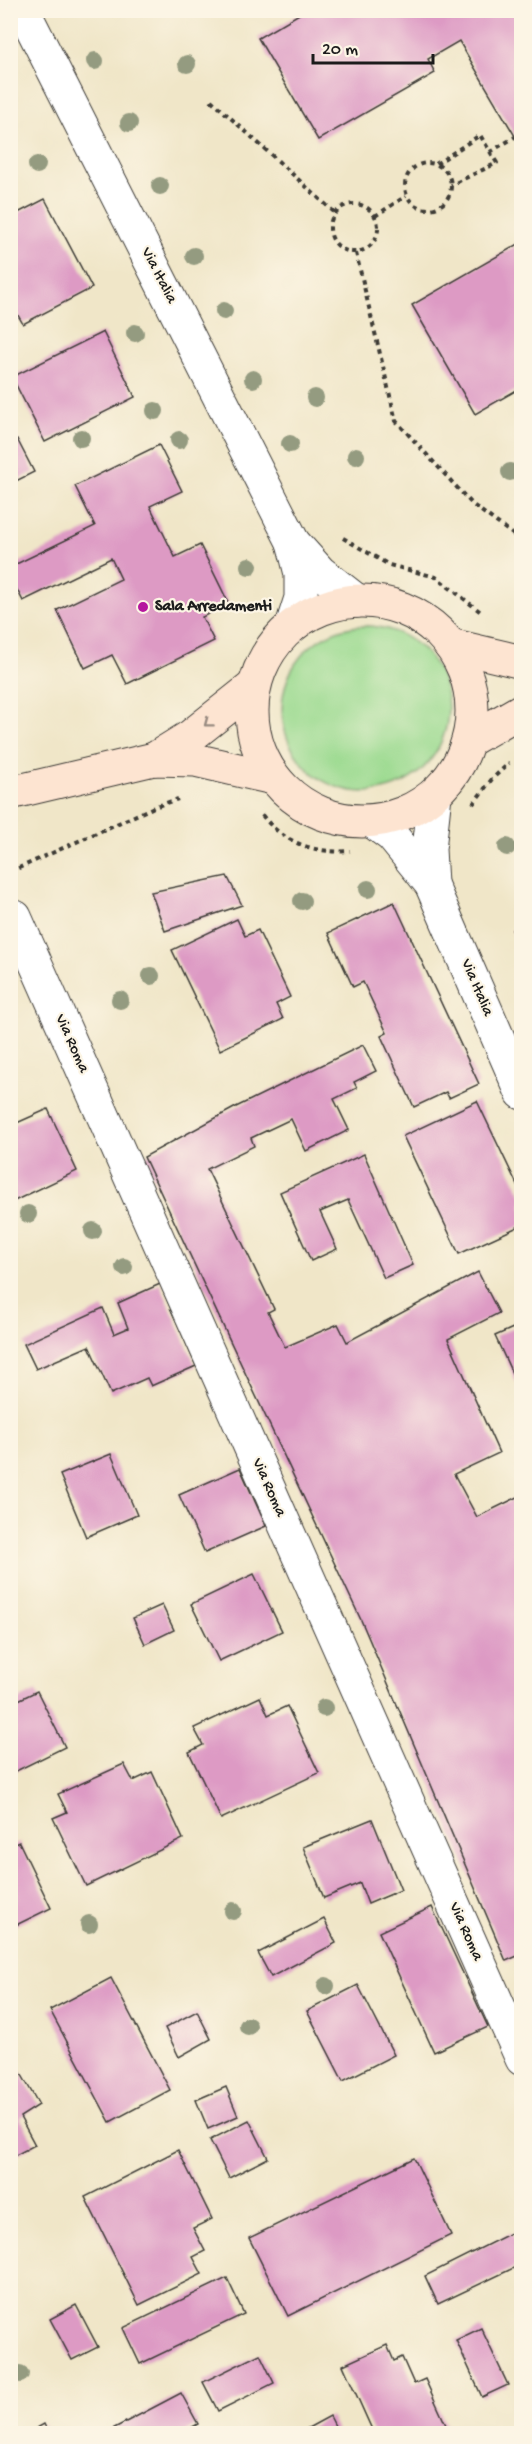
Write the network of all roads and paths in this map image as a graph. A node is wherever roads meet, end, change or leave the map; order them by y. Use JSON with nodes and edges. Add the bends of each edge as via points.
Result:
{"nodes":[{"id":1,"x":22,"y":10,"type":"edge"},
{"id":2,"x":211,"y":100,"type":"dead end"},
{"id":3,"x":515,"y":137,"type":"dead end"},
{"id":4,"x":490,"y":152,"type":"junction"},
{"id":5,"x":436,"y":164,"type":"junction"},
{"id":6,"x":452,"y":185,"type":"junction"},
{"id":7,"x":406,"y":196,"type":"junction"},
{"id":8,"x":334,"y":212,"type":"junction"},
{"id":9,"x":375,"y":216,"type":"junction"},
{"id":10,"x":356,"y":253,"type":"junction"},
{"id":11,"x":339,"y":534,"type":"dead end"},
{"id":12,"x":522,"y":541,"type":"edge"},
{"id":13,"x":293,"y":542,"type":"junction"},
{"id":14,"x":357,"y":601,"type":"junction"},
{"id":15,"x":488,"y":616,"type":"dead end"},
{"id":16,"x":292,"y":626,"type":"junction"},
{"id":17,"x":450,"y":645,"type":"junction"},
{"id":18,"x":522,"y":662,"type":"edge"},
{"id":19,"x":254,"y":686,"type":"junction"},
{"id":20,"x":522,"y":710,"type":"edge"},
{"id":21,"x":468,"y":741,"type":"junction"},
{"id":22,"x":517,"y":756,"type":"dead end"},
{"id":23,"x":153,"y":759,"type":"junction"},
{"id":24,"x":273,"y":778,"type":"junction"},
{"id":25,"x":10,"y":793,"type":"edge"},
{"id":26,"x":435,"y":795,"type":"junction"},
{"id":27,"x":186,"y":797,"type":"dead end"},
{"id":28,"x":472,"y":805,"type":"dead end"},
{"id":29,"x":259,"y":812,"type":"dead end"},
{"id":30,"x":372,"y":821,"type":"junction"},
{"id":31,"x":352,"y":851,"type":"dead end"},
{"id":32,"x":10,"y":872,"type":"edge"},
{"id":33,"x":431,"y":884,"type":"junction"},
{"id":34,"x":15,"y":917,"type":"dead end"},
{"id":35,"x":521,"y":1092,"type":"edge"},
{"id":36,"x":522,"y":2059,"type":"edge"}],
"edges":[{"from":1,"to":13,"type":"street","name":"Via Italia"},
{"from":2,"to":8,"type":"path"},
{"from":3,"to":4,"type":"path"},
{"from":4,"to":5,"type":"path","via":[[480,135]]},
{"from":4,"to":6,"type":"path","via":[[497,163]]},
{"from":5,"to":6,"type":"path","via":[[444,169]]},
{"from":5,"to":7,"type":"path","via":[[414,166],[404,185]]},
{"from":6,"to":7,"type":"path","via":[[448,198],[439,207],[427,210],[415,206]]},
{"from":7,"to":9,"type":"path"},
{"from":8,"to":9,"type":"path","via":[[348,204],[363,206]]},
{"from":8,"to":10,"type":"path","via":[[329,231],[338,247]]},
{"from":9,"to":10,"type":"path","via":[[378,232],[371,246]]},
{"from":10,"to":12,"type":"path","via":[[396,421],[473,505]]},
{"from":11,"to":15,"type":"path","via":[[389,565],[436,577]]},
{"from":13,"to":14,"type":"street","name":"Via Italia","via":[[320,572]]},
{"from":13,"to":16,"type":"street","name":"Via Italia","via":[[301,574],[301,598]]},
{"from":14,"to":16,"type":"main road","name":"Via Italia","via":[[312,612]]},
{"from":14,"to":17,"type":"main road","name":"Via Italia","via":[[383,603],[410,612],[432,626]]},
{"from":16,"to":19,"type":"main road","name":"Via Italia","via":[[263,661]]},
{"from":17,"to":18,"type":"main road"},
{"from":17,"to":21,"type":"main road","name":"Via Italia","via":[[468,681],[472,702]]},
{"from":19,"to":23,"type":"main road","one_way":true,"via":[[191,736]]},
{"from":19,"to":24,"type":"main road","name":"Via Italia","via":[[252,717],[258,749]]},
{"from":20,"to":21,"type":"main road"},
{"from":21,"to":26,"type":"main road","name":"Via Italia","via":[[459,763]]},
{"from":22,"to":28,"type":"path"},
{"from":23,"to":24,"type":"main road","via":[[195,760]]},
{"from":23,"to":25,"type":"main road"},
{"from":24,"to":30,"type":"main road","name":"Via Italia","via":[[315,812],[346,821]]},
{"from":26,"to":30,"type":"main road","name":"Via Italia","via":[[395,817]]},
{"from":26,"to":33,"type":"street","name":"Via Italia","via":[[429,849]]},
{"from":27,"to":32,"type":"path","via":[[154,807]]},
{"from":29,"to":31,"type":"path","via":[[274,829],[304,846],[330,852]]},
{"from":30,"to":33,"type":"street","name":"Via Italia","via":[[408,853]]},
{"from":33,"to":35,"type":"street","name":"Via Italia"},
{"from":34,"to":36,"type":"street","name":"Via Roma"}]}
